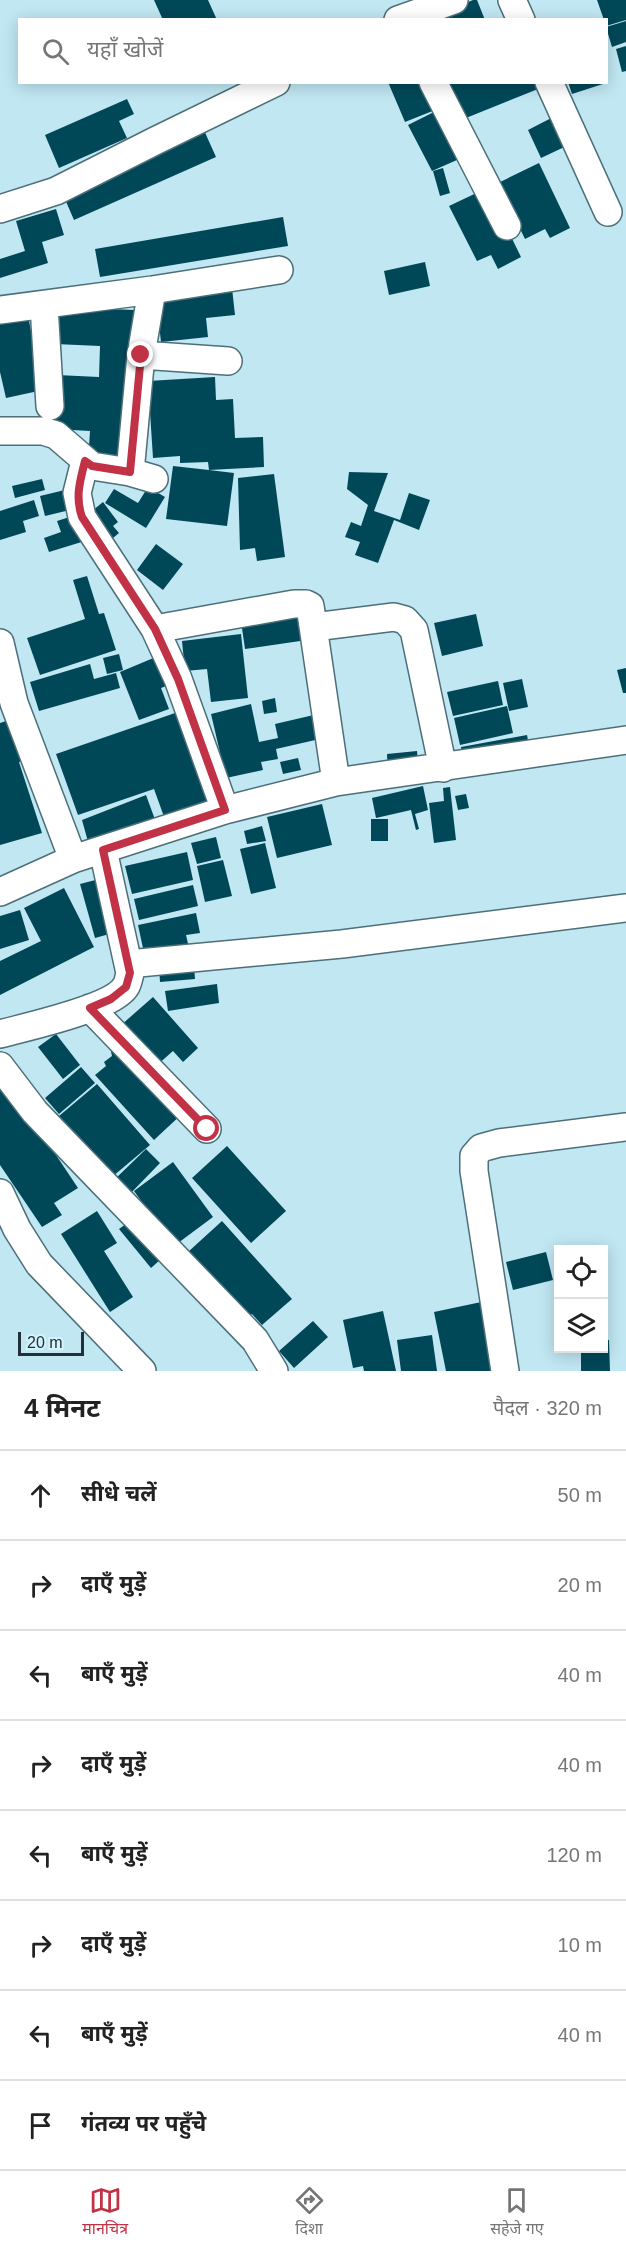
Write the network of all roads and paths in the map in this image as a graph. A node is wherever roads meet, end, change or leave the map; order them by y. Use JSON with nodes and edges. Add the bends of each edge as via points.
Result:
{"nodes":[{"id":1,"x":454,"y":0,"type":"edge"},
{"id":2,"x":512,"y":0,"type":"edge"},
{"id":3,"x":403,"y":18,"type":"edge"},
{"id":4,"x":520,"y":18,"type":"edge"},
{"id":5,"x":272,"y":84,"type":"edge"},
{"id":6,"x":434,"y":84,"type":"edge"},
{"id":7,"x":550,"y":84,"type":"edge"},
{"id":8,"x":0,"y":210,"type":"edge"},
{"id":9,"x":608,"y":212,"type":"dead end"},
{"id":10,"x":507,"y":226,"type":"dead end"},
{"id":11,"x":279,"y":270,"type":"dead end"},
{"id":12,"x":152,"y":290,"type":"junction"},
{"id":13,"x":44,"y":305,"type":"junction"},
{"id":14,"x":0,"y":310,"type":"edge"},
{"id":15,"x":141,"y":355,"type":"junction"},
{"id":16,"x":228,"y":361,"type":"dead end"},
{"id":17,"x":50,"y":406,"type":"dead end"},
{"id":18,"x":0,"y":431,"type":"edge"},
{"id":19,"x":85,"y":461,"type":"junction"},
{"id":20,"x":314,"y":627,"type":"junction"},
{"id":21,"x":155,"y":629,"type":"junction"},
{"id":22,"x":0,"y":643,"type":"edge"},
{"id":23,"x":626,"y":740,"type":"edge"},
{"id":24,"x":443,"y":768,"type":"junction"},
{"id":25,"x":336,"y":782,"type":"junction"},
{"id":26,"x":225,"y":810,"type":"junction"},
{"id":27,"x":103,"y":850,"type":"junction"},
{"id":28,"x":73,"y":859,"type":"junction"},
{"id":29,"x":0,"y":892,"type":"edge"},
{"id":30,"x":626,"y":908,"type":"edge"},
{"id":31,"x":128,"y":964,"type":"junction"},
{"id":32,"x":90,"y":1008,"type":"junction"},
{"id":33,"x":0,"y":1034,"type":"edge"},
{"id":34,"x":0,"y":1066,"type":"edge"},
{"id":35,"x":626,"y":1127,"type":"edge"},
{"id":36,"x":207,"y":1129,"type":"dead end"},
{"id":37,"x":0,"y":1193,"type":"edge"},
{"id":38,"x":142,"y":1371,"type":"edge"},
{"id":39,"x":274,"y":1371,"type":"edge"},
{"id":40,"x":505,"y":1371,"type":"edge"}],
"edges":[{"from":1,"to":3,"type":"street"},
{"from":2,"to":4,"type":"street"},
{"from":5,"to":8,"type":"street","via":[[56,191]]},
{"from":6,"to":10,"type":"street"},
{"from":7,"to":9,"type":"street"},
{"from":11,"to":12,"type":"street"},
{"from":12,"to":13,"type":"street"},
{"from":12,"to":15,"type":"street"},
{"from":13,"to":14,"type":"street"},
{"from":13,"to":17,"type":"street"},
{"from":15,"to":16,"type":"street"},
{"from":15,"to":19,"type":"street","via":[[142,475],[92,466]]},
{"from":18,"to":19,"type":"street","via":[[43,431],[56,435]]},
{"from":19,"to":21,"type":"street","via":[[77,494],[82,517]]},
{"from":20,"to":21,"type":"street","via":[[312,611],[306,604]]},
{"from":20,"to":24,"type":"street","via":[[394,617],[405,620],[414,630]]},
{"from":20,"to":25,"type":"street"},
{"from":21,"to":26,"type":"street","via":[[178,679]]},
{"from":22,"to":28,"type":"street","via":[[14,703]]},
{"from":23,"to":24,"type":"street"},
{"from":24,"to":25,"type":"street"},
{"from":25,"to":26,"type":"street"},
{"from":26,"to":27,"type":"street"},
{"from":27,"to":28,"type":"street"},
{"from":27,"to":31,"type":"street"},
{"from":28,"to":29,"type":"street"},
{"from":30,"to":31,"type":"street","via":[[342,944]]},
{"from":31,"to":32,"type":"street","via":[[126,987]]},
{"from":32,"to":33,"type":"street"},
{"from":32,"to":36,"type":"street"},
{"from":34,"to":39,"type":"street","via":[[36,1112],[255,1340]]},
{"from":35,"to":40,"type":"street","via":[[499,1143],[481,1148],[474,1156]]},
{"from":37,"to":38,"type":"street","via":[[39,1264]]}]}
